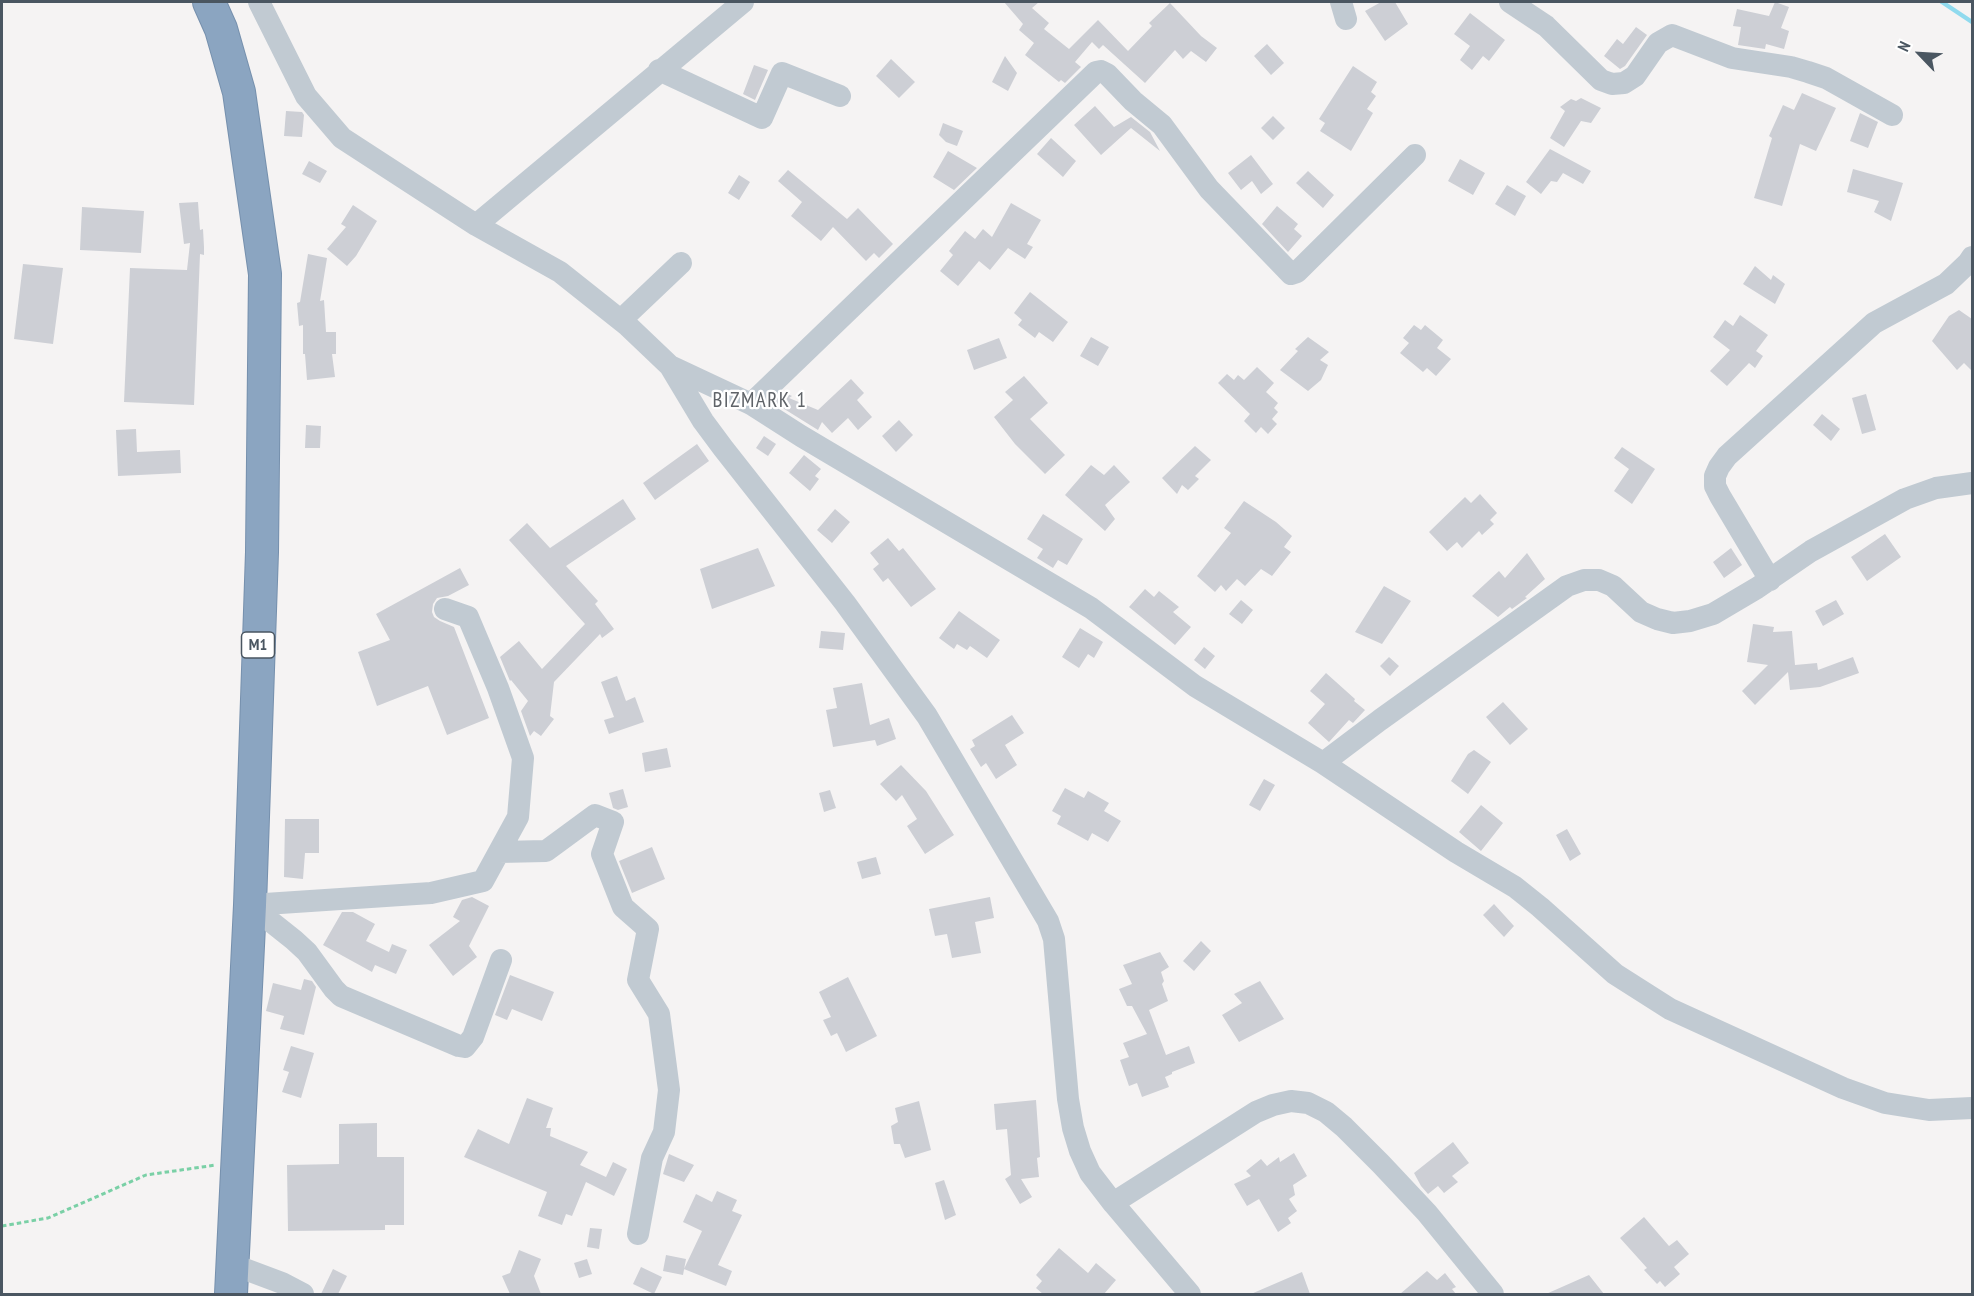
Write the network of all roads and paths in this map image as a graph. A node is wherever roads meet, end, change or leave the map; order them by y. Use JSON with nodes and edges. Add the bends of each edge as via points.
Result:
{"nodes":[{"id":1,"x":209,"y":2,"type":"edge"},
{"id":2,"x":259,"y":2,"type":"edge"},
{"id":3,"x":743,"y":2,"type":"edge"},
{"id":4,"x":1510,"y":2,"type":"edge"},
{"id":5,"x":659,"y":70,"type":"junction"},
{"id":6,"x":840,"y":96,"type":"dead end"},
{"id":7,"x":1892,"y":115,"type":"dead end"},
{"id":8,"x":1415,"y":155,"type":"dead end"},
{"id":9,"x":476,"y":225,"type":"junction"},
{"id":10,"x":1972,"y":257,"type":"edge"},
{"id":11,"x":681,"y":263,"type":"dead end"},
{"id":12,"x":621,"y":320,"type":"junction"},
{"id":13,"x":670,"y":366,"type":"junction"},
{"id":14,"x":751,"y":404,"type":"junction"},
{"id":15,"x":1972,"y":483,"type":"edge"},
{"id":16,"x":1770,"y":580,"type":"junction"},
{"id":17,"x":445,"y":609,"type":"dead end"},
{"id":18,"x":1323,"y":763,"type":"junction"},
{"id":19,"x":499,"y":852,"type":"junction"},
{"id":20,"x":250,"y":905,"type":"junction"},
{"id":21,"x":501,"y":960,"type":"dead end"},
{"id":22,"x":1972,"y":1108,"type":"edge"},
{"id":23,"x":238,"y":1161,"type":"junction"},
{"id":24,"x":1113,"y":1203,"type":"junction"},
{"id":25,"x":2,"y":1226,"type":"edge"},
{"id":26,"x":638,"y":1234,"type":"dead end"},
{"id":27,"x":232,"y":1280,"type":"edge"},
{"id":28,"x":303,"y":1294,"type":"edge"},
{"id":29,"x":1190,"y":1294,"type":"edge"},
{"id":30,"x":1493,"y":1294,"type":"edge"}],
"edges":[{"from":1,"to":20,"type":"highway","number":"M1","via":[[239,92],[265,274],[262,552]]},
{"from":2,"to":9,"type":"street","via":[[306,96],[342,138]]},
{"from":3,"to":5,"type":"street"},
{"from":4,"to":7,"type":"street","via":[[1546,26],[1601,80],[1612,84],[1635,76],[1658,43],[1672,35],[1732,58],[1791,67],[1826,78]]},
{"from":5,"to":6,"type":"street","via":[[762,118],[782,72]]},
{"from":5,"to":9,"type":"street"},
{"from":8,"to":14,"type":"street","via":[[1291,274],[1209,189],[1161,125],[1107,74],[1096,72]]},
{"from":9,"to":12,"type":"street","via":[[560,272]]},
{"from":10,"to":16,"type":"street","via":[[1946,284],[1874,323],[1719,467],[1715,486]]},
{"from":11,"to":12,"type":"street"},
{"from":12,"to":13,"type":"street"},
{"from":13,"to":14,"type":"street"},
{"from":13,"to":24,"type":"street","via":[[703,421],[845,603],[927,716],[1048,921],[1054,939],[1073,1128],[1090,1173]]},
{"from":14,"to":18,"type":"street","via":[[1091,608],[1195,686]]},
{"from":15,"to":16,"type":"street","via":[[1936,488],[1905,499],[1810,551]]},
{"from":16,"to":18,"type":"street","via":[[1713,614],[1673,623],[1641,612],[1612,586],[1599,580],[1568,586]]},
{"from":17,"to":19,"type":"street","via":[[468,617],[523,758],[518,817]]},
{"from":18,"to":22,"type":"street","via":[[1515,887],[1615,974],[1670,1009],[1885,1103],[1929,1110]]},
{"from":19,"to":20,"type":"street","via":[[483,881],[431,893]]},
{"from":19,"to":26,"type":"street","via":[[546,851],[595,814],[613,822],[602,854],[623,907],[648,929],[638,980],[659,1014],[669,1090],[664,1132],[652,1158]]},
{"from":20,"to":21,"type":"street","via":[[307,952],[341,996],[459,1046],[465,1047],[474,1037]]},
{"from":20,"to":23,"type":"highway","number":"M1"},
{"from":23,"to":25,"type":"path","via":[[146,1175],[48,1218]]},
{"from":23,"to":27,"type":"highway","number":"M1"},
{"from":24,"to":29,"type":"street"},
{"from":24,"to":30,"type":"street","via":[[1256,1112],[1291,1101],[1308,1103],[1326,1112],[1382,1164]]},
{"from":27,"to":28,"type":"street","via":[[282,1282]]}]}
